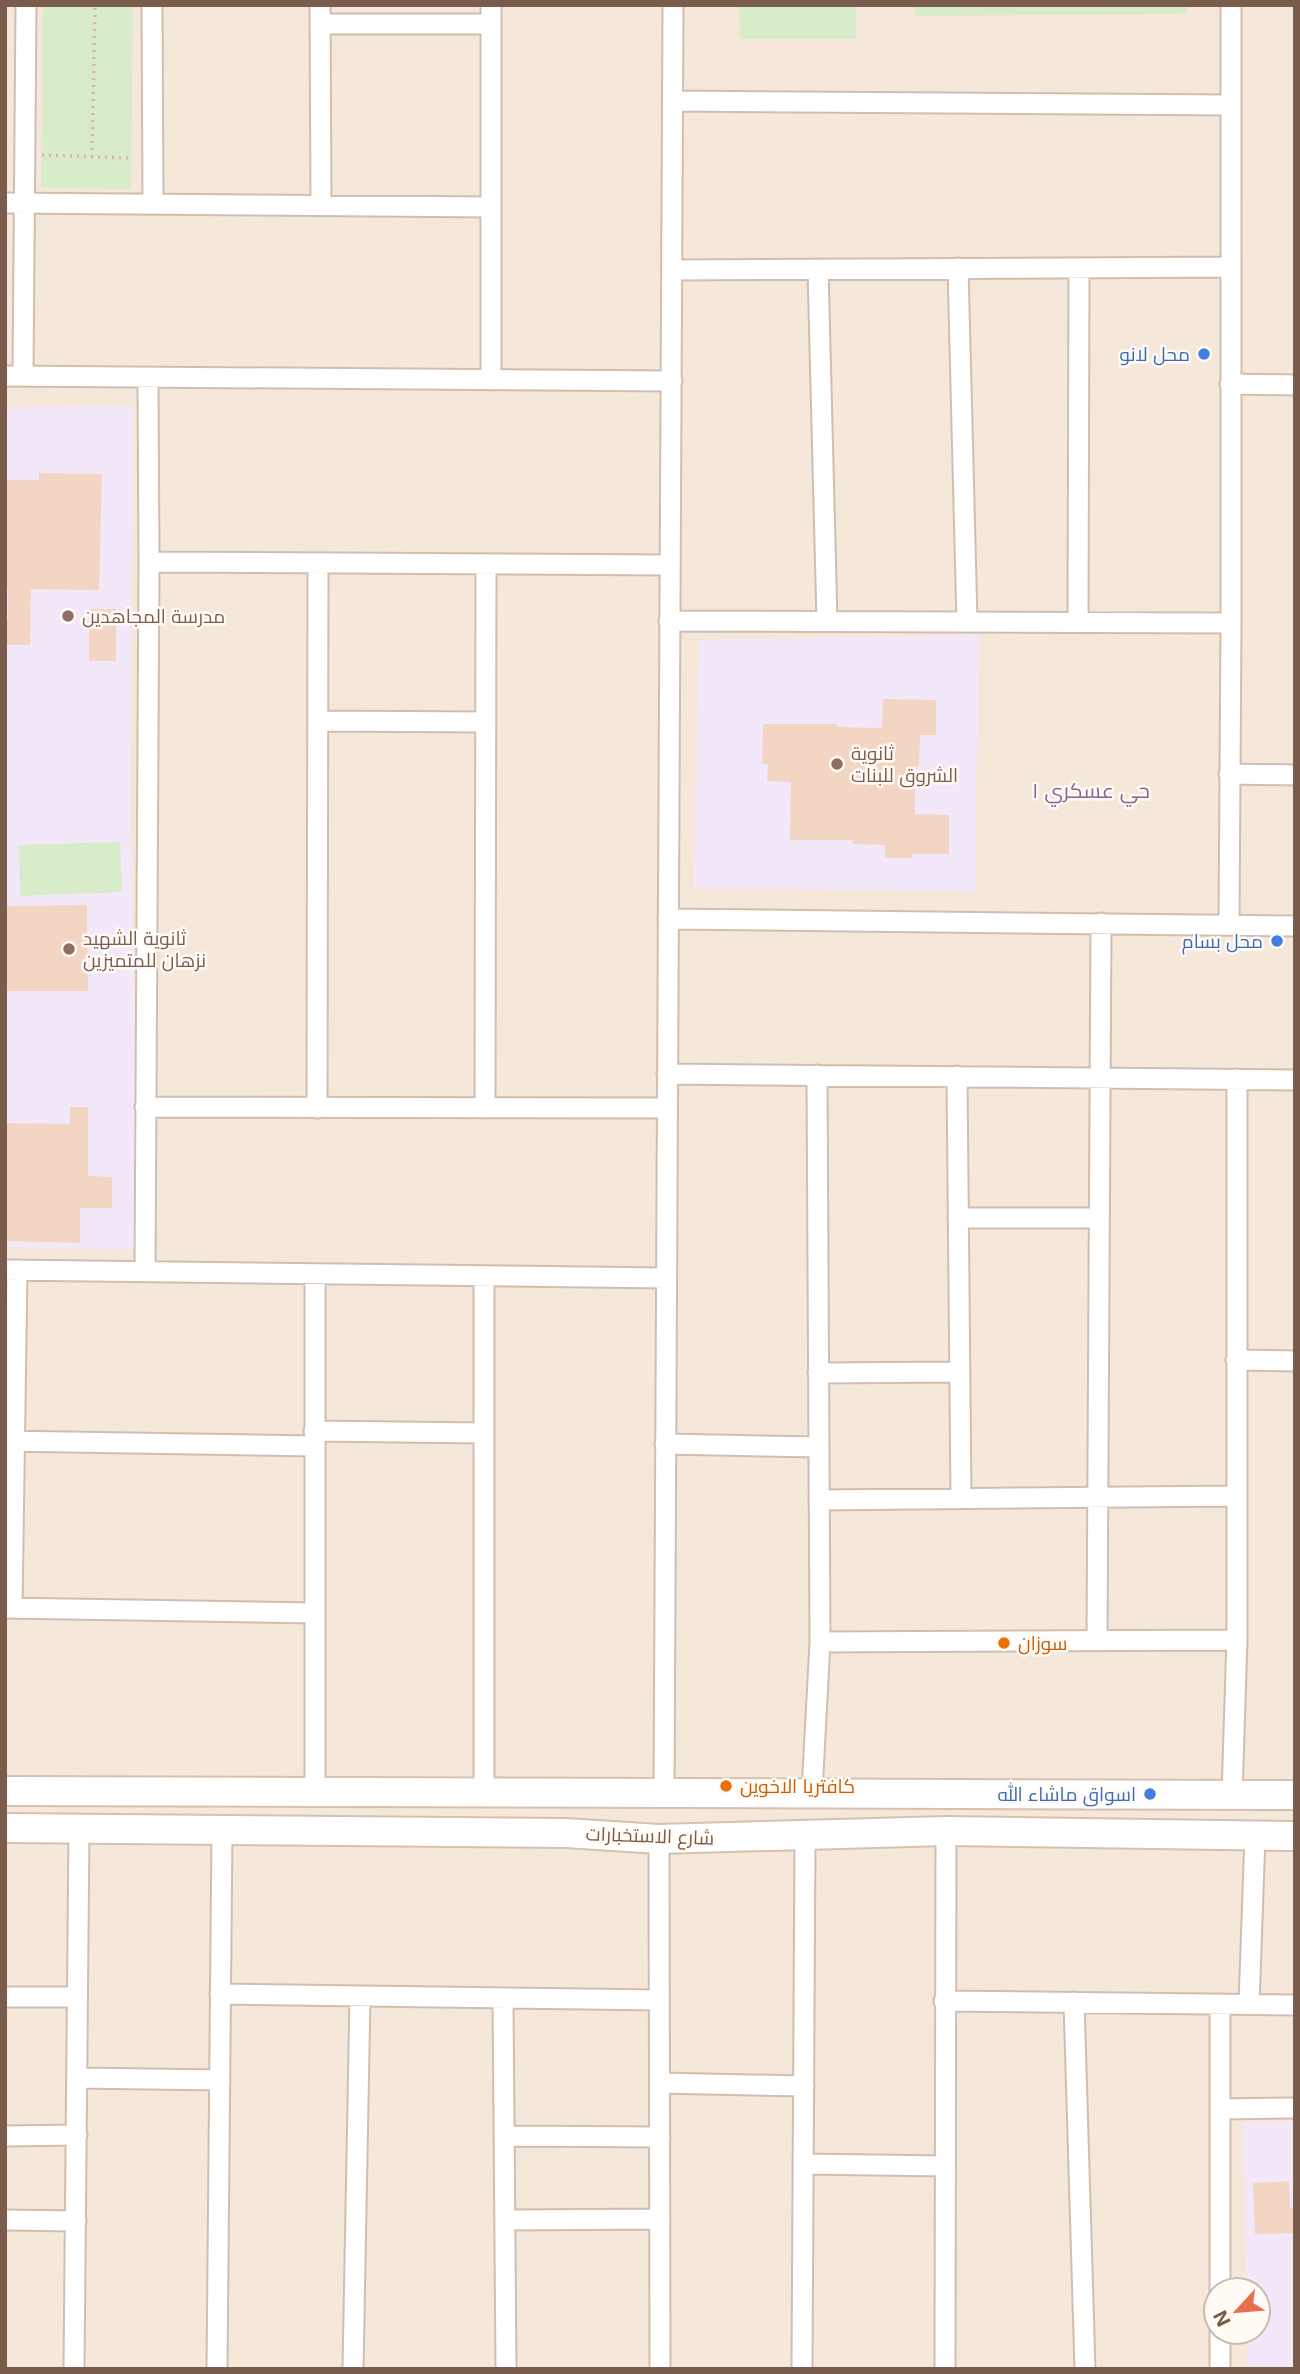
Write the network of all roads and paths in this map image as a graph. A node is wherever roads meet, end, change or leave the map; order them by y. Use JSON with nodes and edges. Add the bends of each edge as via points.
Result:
{"nodes":[{"id":1,"x":26,"y":5,"type":"edge"},
{"id":2,"x":95,"y":5,"type":"edge"},
{"id":3,"x":152,"y":5,"type":"edge"},
{"id":4,"x":673,"y":5,"type":"edge"},
{"id":5,"x":1231,"y":5,"type":"edge"},
{"id":6,"x":320,"y":15,"type":"edge"},
{"id":7,"x":491,"y":15,"type":"edge"},
{"id":8,"x":5,"y":42,"type":"edge"},
{"id":9,"x":26,"y":43,"type":"junction"},
{"id":10,"x":673,"y":101,"type":"junction"},
{"id":11,"x":1231,"y":106,"type":"junction"},
{"id":12,"x":41,"y":155,"type":"dead end"},
{"id":13,"x":92,"y":157,"type":"junction"},
{"id":14,"x":131,"y":158,"type":"dead end"},
{"id":15,"x":15,"y":203,"type":"edge"},
{"id":16,"x":153,"y":204,"type":"junction"},
{"id":17,"x":321,"y":205,"type":"junction"},
{"id":18,"x":491,"y":207,"type":"junction"},
{"id":19,"x":1230,"y":267,"type":"junction"},
{"id":20,"x":958,"y":268,"type":"junction"},
{"id":21,"x":1079,"y":268,"type":"junction"},
{"id":22,"x":818,"y":269,"type":"junction"},
{"id":23,"x":672,"y":270,"type":"junction"},
{"id":24,"x":14,"y":376,"type":"edge"},
{"id":25,"x":148,"y":377,"type":"junction"},
{"id":26,"x":491,"y":380,"type":"junction"},
{"id":27,"x":672,"y":381,"type":"junction"},
{"id":28,"x":1230,"y":384,"type":"junction"},
{"id":29,"x":1295,"y":385,"type":"edge"},
{"id":30,"x":149,"y":562,"type":"junction"},
{"id":31,"x":318,"y":563,"type":"junction"},
{"id":32,"x":486,"y":564,"type":"junction"},
{"id":33,"x":669,"y":565,"type":"junction"},
{"id":34,"x":669,"y":621,"type":"junction"},
{"id":35,"x":827,"y":621,"type":"junction"},
{"id":36,"x":967,"y":622,"type":"junction"},
{"id":37,"x":1078,"y":622,"type":"junction"},
{"id":38,"x":1231,"y":622,"type":"junction"},
{"id":39,"x":318,"y":721,"type":"junction"},
{"id":40,"x":486,"y":722,"type":"junction"},
{"id":41,"x":1229,"y":774,"type":"junction"},
{"id":42,"x":1295,"y":775,"type":"edge"},
{"id":43,"x":668,"y":919,"type":"junction"},
{"id":44,"x":1101,"y":923,"type":"junction"},
{"id":45,"x":1228,"y":925,"type":"junction"},
{"id":46,"x":1295,"y":926,"type":"edge"},
{"id":47,"x":667,"y":1074,"type":"junction"},
{"id":48,"x":817,"y":1075,"type":"junction"},
{"id":49,"x":957,"y":1076,"type":"junction"},
{"id":50,"x":1100,"y":1078,"type":"junction"},
{"id":51,"x":1237,"y":1079,"type":"junction"},
{"id":52,"x":1295,"y":1080,"type":"edge"},
{"id":53,"x":145,"y":1107,"type":"junction"},
{"id":54,"x":317,"y":1108,"type":"junction"},
{"id":55,"x":485,"y":1108,"type":"junction"},
{"id":56,"x":667,"y":1108,"type":"junction"},
{"id":57,"x":958,"y":1218,"type":"junction"},
{"id":58,"x":1099,"y":1218,"type":"junction"},
{"id":59,"x":11,"y":1270,"type":"edge"},
{"id":60,"x":145,"y":1272,"type":"junction"},
{"id":61,"x":314,"y":1274,"type":"junction"},
{"id":62,"x":484,"y":1276,"type":"junction"},
{"id":63,"x":666,"y":1278,"type":"junction"},
{"id":64,"x":1236,"y":1360,"type":"junction"},
{"id":65,"x":1295,"y":1361,"type":"edge"},
{"id":66,"x":960,"y":1372,"type":"junction"},
{"id":67,"x":818,"y":1373,"type":"junction"},
{"id":68,"x":484,"y":1433,"type":"junction"},
{"id":69,"x":315,"y":1438,"type":"junction"},
{"id":70,"x":10,"y":1441,"type":"edge"},
{"id":71,"x":666,"y":1444,"type":"junction"},
{"id":72,"x":819,"y":1447,"type":"junction"},
{"id":73,"x":1237,"y":1496,"type":"junction"},
{"id":74,"x":1098,"y":1497,"type":"junction"},
{"id":75,"x":961,"y":1499,"type":"junction"},
{"id":76,"x":819,"y":1500,"type":"junction"},
{"id":77,"x":9,"y":1608,"type":"edge"},
{"id":78,"x":315,"y":1613,"type":"junction"},
{"id":79,"x":1237,"y":1640,"type":"junction"},
{"id":80,"x":1097,"y":1641,"type":"junction"},
{"id":81,"x":820,"y":1642,"type":"junction"},
{"id":82,"x":5,"y":1791,"type":"edge"},
{"id":83,"x":812,"y":1792,"type":"junction"},
{"id":84,"x":314,"y":1793,"type":"junction"},
{"id":85,"x":484,"y":1793,"type":"junction"},
{"id":86,"x":664,"y":1793,"type":"junction"},
{"id":87,"x":564,"y":1794,"type":"junction"},
{"id":88,"x":1232,"y":1795,"type":"junction"},
{"id":89,"x":1295,"y":1795,"type":"edge"},
{"id":90,"x":5,"y":1828,"type":"edge"},
{"id":91,"x":79,"y":1828,"type":"junction"},
{"id":92,"x":222,"y":1829,"type":"junction"},
{"id":93,"x":946,"y":1831,"type":"junction"},
{"id":94,"x":566,"y":1833,"type":"junction"},
{"id":95,"x":1255,"y":1836,"type":"junction"},
{"id":96,"x":1295,"y":1836,"type":"edge"},
{"id":97,"x":805,"y":1837,"type":"junction"},
{"id":98,"x":659,"y":1839,"type":"junction"},
{"id":99,"x":220,"y":1994,"type":"junction"},
{"id":100,"x":360,"y":1996,"type":"junction"},
{"id":101,"x":5,"y":1997,"type":"edge"},
{"id":102,"x":77,"y":1997,"type":"junction"},
{"id":103,"x":503,"y":1998,"type":"junction"},
{"id":104,"x":659,"y":2000,"type":"junction"},
{"id":105,"x":944,"y":2001,"type":"junction"},
{"id":106,"x":1074,"y":2002,"type":"junction"},
{"id":107,"x":1220,"y":2004,"type":"junction"},
{"id":108,"x":1249,"y":2004,"type":"junction"},
{"id":109,"x":1295,"y":2005,"type":"edge"},
{"id":110,"x":77,"y":2078,"type":"junction"},
{"id":111,"x":219,"y":2080,"type":"junction"},
{"id":112,"x":660,"y":2083,"type":"junction"},
{"id":113,"x":804,"y":2086,"type":"junction"},
{"id":114,"x":1295,"y":2108,"type":"edge"},
{"id":115,"x":1220,"y":2109,"type":"junction"},
{"id":116,"x":77,"y":2135,"type":"junction"},
{"id":117,"x":5,"y":2136,"type":"edge"},
{"id":118,"x":505,"y":2136,"type":"junction"},
{"id":119,"x":660,"y":2137,"type":"junction"},
{"id":120,"x":803,"y":2164,"type":"junction"},
{"id":121,"x":944,"y":2166,"type":"junction"},
{"id":122,"x":660,"y":2219,"type":"junction"},
{"id":123,"x":5,"y":2220,"type":"edge"},
{"id":124,"x":505,"y":2220,"type":"junction"},
{"id":125,"x":76,"y":2221,"type":"junction"},
{"id":126,"x":1220,"y":2276,"type":"edge"},
{"id":127,"x":1220,"y":2346,"type":"edge"},
{"id":128,"x":74,"y":2369,"type":"edge"},
{"id":129,"x":217,"y":2369,"type":"edge"},
{"id":130,"x":353,"y":2369,"type":"edge"},
{"id":131,"x":506,"y":2369,"type":"edge"},
{"id":132,"x":660,"y":2369,"type":"edge"},
{"id":133,"x":802,"y":2369,"type":"edge"},
{"id":134,"x":945,"y":2369,"type":"edge"},
{"id":135,"x":1085,"y":2369,"type":"edge"},
{"id":136,"x":1220,"y":2369,"type":"edge"}],
"edges":[{"from":1,"to":9,"type":"street"},
{"from":2,"to":13,"type":"path"},
{"from":3,"to":16,"type":"street"},
{"from":4,"to":10,"type":"street"},
{"from":5,"to":11,"type":"street"},
{"from":6,"to":7,"type":"street"},
{"from":6,"to":17,"type":"street"},
{"from":7,"to":18,"type":"street"},
{"from":8,"to":9,"type":"street"},
{"from":9,"to":15,"type":"street"},
{"from":10,"to":11,"type":"street"},
{"from":10,"to":23,"type":"street"},
{"from":11,"to":19,"type":"street"},
{"from":12,"to":13,"type":"path"},
{"from":13,"to":14,"type":"path"},
{"from":15,"to":16,"type":"street"},
{"from":15,"to":24,"type":"street"},
{"from":16,"to":17,"type":"street"},
{"from":17,"to":18,"type":"street"},
{"from":18,"to":26,"type":"street"},
{"from":19,"to":21,"type":"street"},
{"from":19,"to":28,"type":"street"},
{"from":20,"to":21,"type":"street"},
{"from":20,"to":22,"type":"street"},
{"from":20,"to":36,"type":"street"},
{"from":21,"to":37,"type":"street"},
{"from":22,"to":23,"type":"street"},
{"from":22,"to":35,"type":"street"},
{"from":23,"to":27,"type":"street"},
{"from":24,"to":25,"type":"street"},
{"from":25,"to":26,"type":"street"},
{"from":25,"to":30,"type":"street"},
{"from":26,"to":27,"type":"street"},
{"from":27,"to":33,"type":"street"},
{"from":28,"to":29,"type":"street"},
{"from":28,"to":38,"type":"street"},
{"from":30,"to":31,"type":"street"},
{"from":30,"to":53,"type":"street"},
{"from":31,"to":32,"type":"street"},
{"from":31,"to":39,"type":"street"},
{"from":32,"to":33,"type":"street"},
{"from":32,"to":40,"type":"street"},
{"from":33,"to":34,"type":"street"},
{"from":34,"to":35,"type":"street"},
{"from":34,"to":43,"type":"street"},
{"from":35,"to":36,"type":"street"},
{"from":36,"to":37,"type":"street"},
{"from":37,"to":38,"type":"street"},
{"from":38,"to":41,"type":"street"},
{"from":39,"to":40,"type":"street"},
{"from":39,"to":54,"type":"street"},
{"from":40,"to":55,"type":"street"},
{"from":41,"to":42,"type":"street"},
{"from":41,"to":45,"type":"street"},
{"from":43,"to":44,"type":"street"},
{"from":43,"to":47,"type":"street"},
{"from":44,"to":45,"type":"street"},
{"from":44,"to":50,"type":"street"},
{"from":45,"to":46,"type":"street"},
{"from":47,"to":48,"type":"street"},
{"from":47,"to":56,"type":"street"},
{"from":48,"to":49,"type":"street"},
{"from":48,"to":67,"type":"street"},
{"from":49,"to":50,"type":"street"},
{"from":49,"to":57,"type":"street"},
{"from":50,"to":51,"type":"street"},
{"from":50,"to":58,"type":"street"},
{"from":51,"to":52,"type":"street"},
{"from":51,"to":64,"type":"street"},
{"from":53,"to":54,"type":"street"},
{"from":53,"to":60,"type":"street"},
{"from":54,"to":55,"type":"street"},
{"from":55,"to":56,"type":"street"},
{"from":56,"to":63,"type":"street"},
{"from":57,"to":58,"type":"street"},
{"from":57,"to":66,"type":"street"},
{"from":58,"to":74,"type":"street"},
{"from":59,"to":60,"type":"street"},
{"from":59,"to":70,"type":"street"},
{"from":60,"to":61,"type":"street"},
{"from":61,"to":62,"type":"street"},
{"from":61,"to":69,"type":"street"},
{"from":62,"to":63,"type":"street"},
{"from":62,"to":68,"type":"street"},
{"from":63,"to":71,"type":"street"},
{"from":64,"to":65,"type":"street"},
{"from":64,"to":73,"type":"street"},
{"from":66,"to":67,"type":"street"},
{"from":66,"to":75,"type":"street"},
{"from":67,"to":72,"type":"street"},
{"from":68,"to":69,"type":"street"},
{"from":68,"to":85,"type":"street"},
{"from":69,"to":70,"type":"street"},
{"from":69,"to":78,"type":"street"},
{"from":70,"to":77,"type":"street"},
{"from":71,"to":72,"type":"street"},
{"from":71,"to":86,"type":"street"},
{"from":72,"to":76,"type":"street"},
{"from":73,"to":74,"type":"street"},
{"from":73,"to":79,"type":"street"},
{"from":74,"to":75,"type":"street"},
{"from":74,"to":80,"type":"street"},
{"from":75,"to":76,"type":"street"},
{"from":76,"to":81,"type":"street"},
{"from":77,"to":78,"type":"street"},
{"from":78,"to":84,"type":"street"},
{"from":79,"to":80,"type":"street"},
{"from":79,"to":88,"type":"street"},
{"from":80,"to":81,"type":"street"},
{"from":81,"to":83,"type":"street"},
{"from":82,"to":84,"type":"main road","name":"شارع الاستخبارات"},
{"from":83,"to":86,"type":"main road","name":"شارع الاستخبارات"},
{"from":83,"to":88,"type":"main road","name":"شارع الاستخبارات"},
{"from":84,"to":85,"type":"main road","name":"شارع الاستخبارات"},
{"from":85,"to":87,"type":"main road","name":"شارع الاستخبارات"},
{"from":86,"to":87,"type":"main road","name":"شارع الاستخبارات"},
{"from":87,"to":94,"type":"main road"},
{"from":88,"to":89,"type":"main road","name":"شارع الاستخبارات"},
{"from":90,"to":91,"type":"main road","name":"شارع الاستخبارات"},
{"from":91,"to":92,"type":"main road","name":"شارع الاستخبارات"},
{"from":91,"to":102,"type":"street"},
{"from":92,"to":94,"type":"main road","name":"شارع الاستخبارات"},
{"from":92,"to":99,"type":"street"},
{"from":93,"to":95,"type":"main road","name":"شارع الاستخبارات"},
{"from":93,"to":97,"type":"main road","name":"شارع الاستخبارات"},
{"from":93,"to":105,"type":"street"},
{"from":94,"to":98,"type":"main road","name":"شارع الاستخبارات"},
{"from":95,"to":96,"type":"main road","name":"شارع الاستخبارات"},
{"from":95,"to":108,"type":"street"},
{"from":97,"to":98,"type":"main road","name":"شارع الاستخبارات"},
{"from":97,"to":113,"type":"street"},
{"from":98,"to":104,"type":"street"},
{"from":99,"to":100,"type":"street"},
{"from":99,"to":111,"type":"street"},
{"from":100,"to":103,"type":"street"},
{"from":100,"to":130,"type":"street"},
{"from":101,"to":102,"type":"street"},
{"from":102,"to":110,"type":"street"},
{"from":103,"to":104,"type":"street"},
{"from":103,"to":118,"type":"street"},
{"from":104,"to":112,"type":"street"},
{"from":105,"to":106,"type":"street"},
{"from":105,"to":121,"type":"street"},
{"from":106,"to":107,"type":"street"},
{"from":106,"to":135,"type":"street"},
{"from":107,"to":108,"type":"street"},
{"from":107,"to":115,"type":"street"},
{"from":108,"to":109,"type":"street"},
{"from":110,"to":111,"type":"street"},
{"from":110,"to":116,"type":"street"},
{"from":111,"to":129,"type":"street"},
{"from":112,"to":113,"type":"street"},
{"from":112,"to":119,"type":"street"},
{"from":113,"to":120,"type":"street"},
{"from":114,"to":115,"type":"street"},
{"from":115,"to":126,"type":"street"},
{"from":116,"to":117,"type":"street"},
{"from":116,"to":125,"type":"street"},
{"from":118,"to":119,"type":"street"},
{"from":118,"to":124,"type":"street"},
{"from":119,"to":122,"type":"street"},
{"from":120,"to":121,"type":"street"},
{"from":120,"to":133,"type":"street"},
{"from":121,"to":134,"type":"street"},
{"from":122,"to":124,"type":"street"},
{"from":122,"to":132,"type":"street"},
{"from":123,"to":125,"type":"street"},
{"from":124,"to":131,"type":"street"},
{"from":125,"to":128,"type":"street"},
{"from":127,"to":136,"type":"street"}]}
